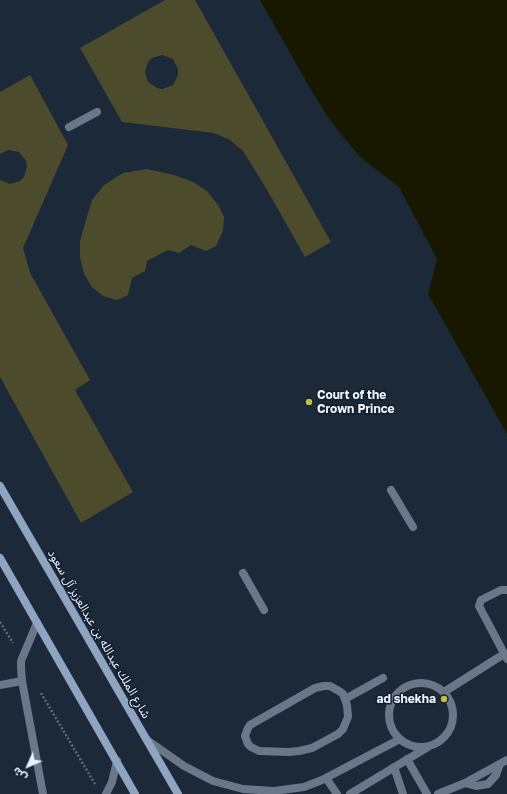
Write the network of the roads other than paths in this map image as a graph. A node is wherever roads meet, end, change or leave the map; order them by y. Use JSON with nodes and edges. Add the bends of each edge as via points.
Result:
{"nodes":[{"id":1,"x":97,"y":112,"type":"dead end"},
{"id":2,"x":69,"y":127,"type":"dead end"},
{"id":3,"x":0,"y":486,"type":"edge"},
{"id":4,"x":391,"y":490,"type":"dead end"},
{"id":5,"x":413,"y":527,"type":"dead end"},
{"id":6,"x":0,"y":558,"type":"edge"},
{"id":7,"x":243,"y":573,"type":"dead end"},
{"id":8,"x":507,"y":590,"type":"edge"},
{"id":9,"x":264,"y":610,"type":"dead end"},
{"id":10,"x":37,"y":622,"type":"junction"},
{"id":11,"x":506,"y":657,"type":"edge"},
{"id":12,"x":383,"y":678,"type":"dead end"},
{"id":13,"x":22,"y":681,"type":"junction"},
{"id":14,"x":0,"y":685,"type":"edge"},
{"id":15,"x":444,"y":692,"type":"junction"},
{"id":16,"x":345,"y":699,"type":"junction"},
{"id":17,"x":400,"y":739,"type":"junction"},
{"id":18,"x":147,"y":740,"type":"junction"},
{"id":19,"x":429,"y":746,"type":"junction"},
{"id":20,"x":407,"y":760,"type":"junction"},
{"id":21,"x":117,"y":761,"type":"junction"},
{"id":22,"x":503,"y":762,"type":"edge"},
{"id":23,"x":394,"y":767,"type":"junction"},
{"id":24,"x":326,"y":778,"type":"junction"},
{"id":25,"x":43,"y":794,"type":"edge"},
{"id":26,"x":106,"y":794,"type":"edge"},
{"id":27,"x":136,"y":794,"type":"edge"},
{"id":28,"x":178,"y":794,"type":"edge"},
{"id":29,"x":337,"y":794,"type":"edge"},
{"id":30,"x":350,"y":794,"type":"edge"},
{"id":31,"x":403,"y":794,"type":"edge"},
{"id":32,"x":427,"y":794,"type":"edge"},
{"id":33,"x":438,"y":794,"type":"edge"}],
"edges":[{"from":1,"to":2,"type":"street"},
{"from":3,"to":18,"type":"main road","name":"شارع الملك عبدالله بن عبدالعزيز آل سعود"},
{"from":4,"to":5,"type":"street"},
{"from":6,"to":10,"type":"main road"},
{"from":7,"to":9,"type":"street"},
{"from":8,"to":11,"type":"street","via":[[501,590],[481,600],[479,606]]},
{"from":10,"to":13,"type":"street","via":[[21,660]]},
{"from":10,"to":21,"type":"main road"},
{"from":11,"to":15,"type":"street"},
{"from":12,"to":16,"type":"street"},
{"from":13,"to":14,"type":"street"},
{"from":13,"to":25,"type":"street"},
{"from":15,"to":17,"type":"street","via":[[437,686],[419,682],[401,689],[394,697],[389,711],[391,727]]},
{"from":15,"to":19,"type":"street","via":[[451,701],[453,723],[448,734],[440,742]]},
{"from":16,"to":16,"type":"street","via":[[339,691],[330,686],[315,688],[250,725],[246,732],[246,740],[252,748],[259,751],[289,752],[312,748],[343,729],[348,717]]},
{"from":17,"to":19,"type":"street","via":[[418,747]]},
{"from":17,"to":24,"type":"street"},
{"from":18,"to":24,"type":"street","via":[[198,774],[243,789],[289,790]]},
{"from":18,"to":28,"type":"main road","name":"شارع الملك عبدالله بن عبدالعزيز آل سعود"},
{"from":19,"to":20,"type":"street"},
{"from":20,"to":23,"type":"street"},
{"from":20,"to":32,"type":"street"},
{"from":21,"to":26,"type":"street"},
{"from":21,"to":27,"type":"main road"},
{"from":22,"to":33,"type":"street"},
{"from":23,"to":30,"type":"street"},
{"from":23,"to":31,"type":"street"},
{"from":24,"to":29,"type":"street"}]}
